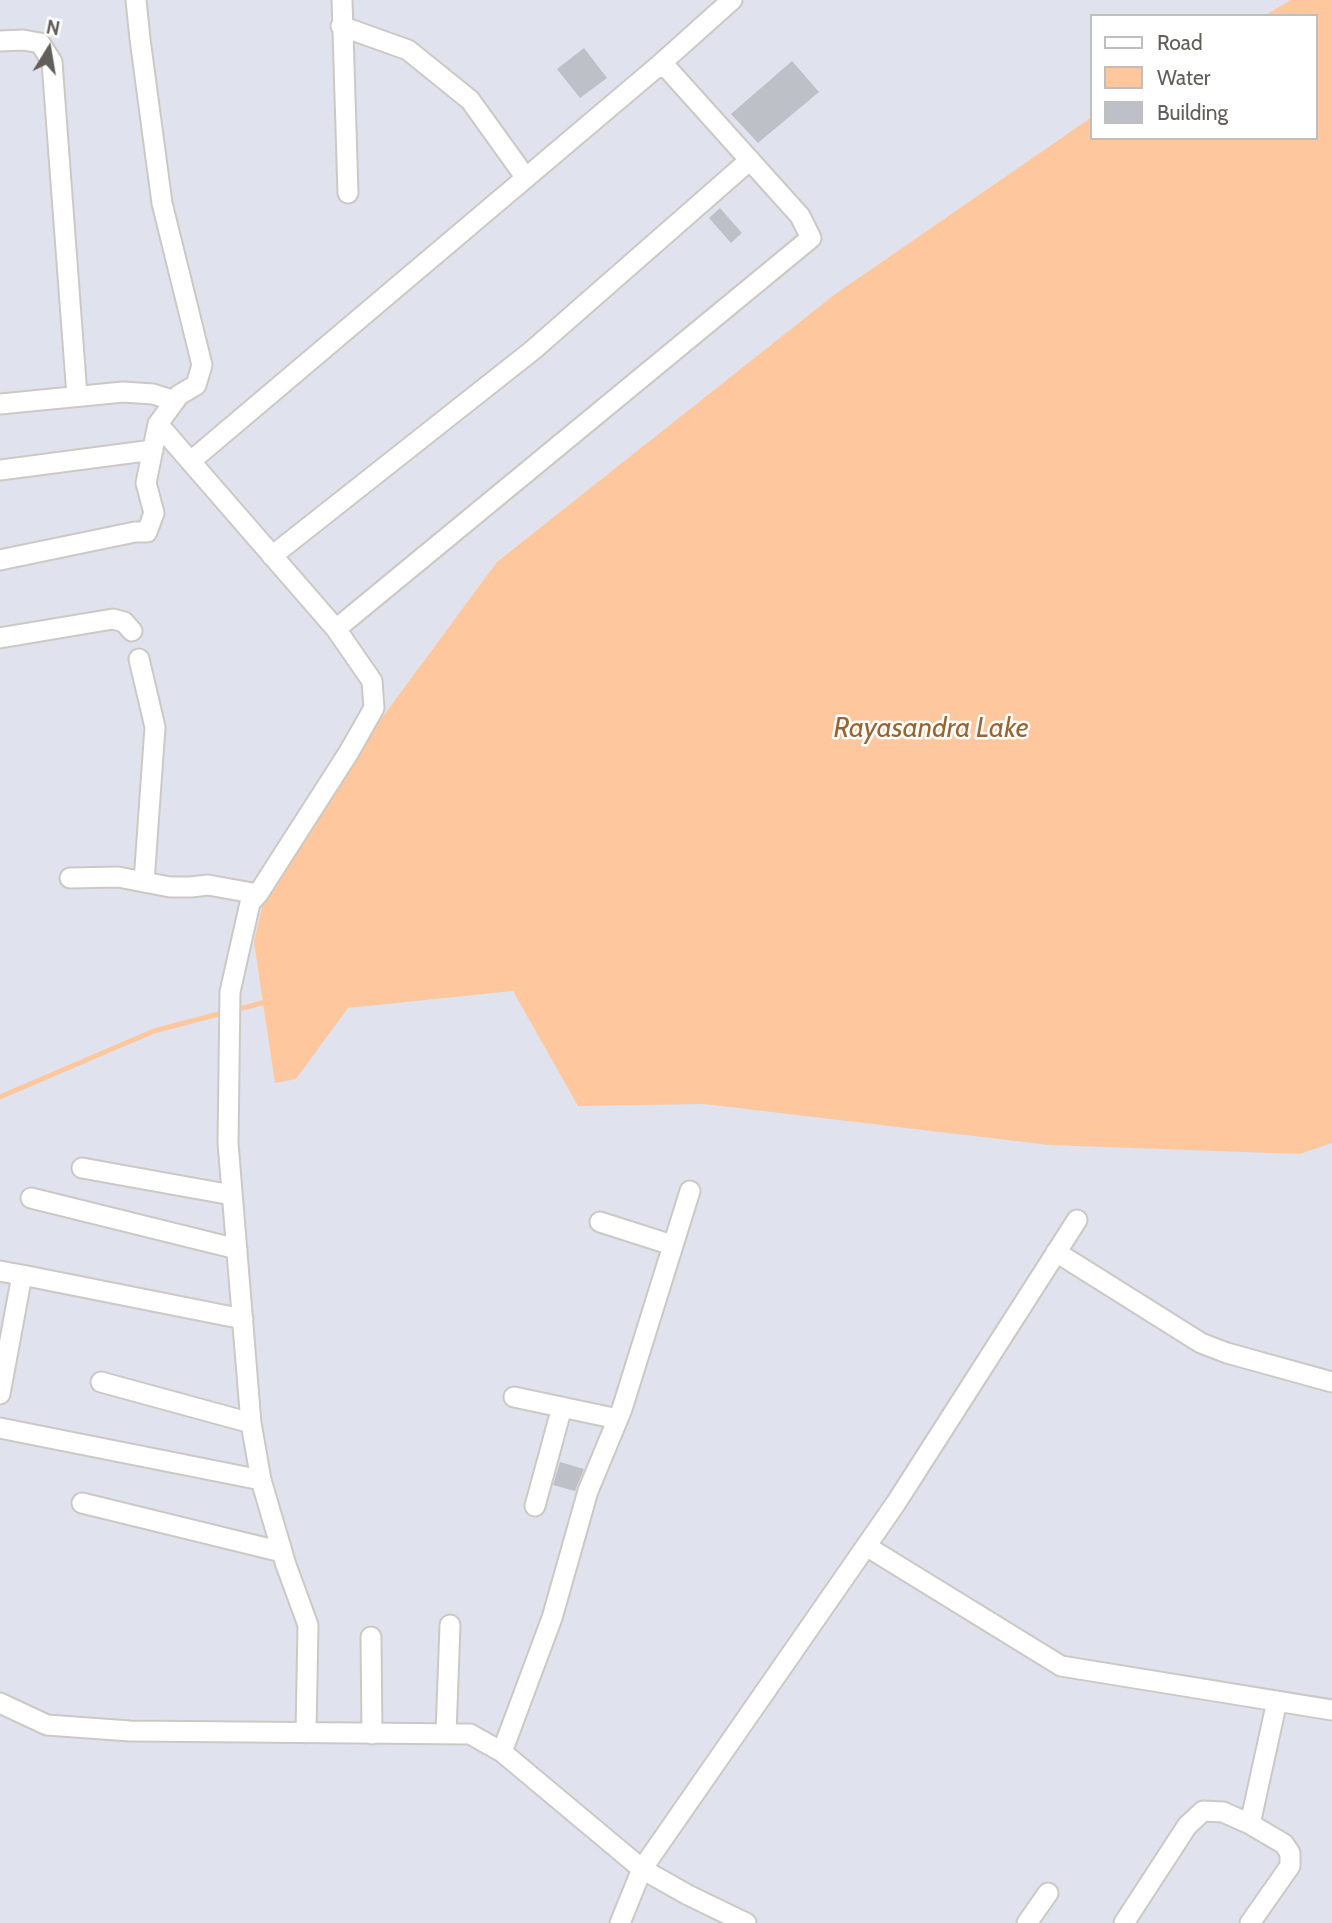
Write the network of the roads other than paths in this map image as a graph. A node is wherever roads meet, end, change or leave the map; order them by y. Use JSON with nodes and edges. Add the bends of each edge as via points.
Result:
{"nodes":[{"id":1,"x":136,"y":0,"type":"edge"},
{"id":2,"x":342,"y":0,"type":"edge"},
{"id":3,"x":732,"y":0,"type":"edge"},
{"id":4,"x":341,"y":26,"type":"junction"},
{"id":5,"x":0,"y":41,"type":"edge"},
{"id":6,"x":657,"y":67,"type":"junction"},
{"id":7,"x":750,"y":160,"type":"junction"},
{"id":8,"x":526,"y":177,"type":"junction"},
{"id":9,"x":348,"y":193,"type":"dead end"},
{"id":10,"x":77,"y":396,"type":"junction"},
{"id":11,"x":175,"y":401,"type":"junction"},
{"id":12,"x":0,"y":404,"type":"edge"},
{"id":13,"x":158,"y":424,"type":"junction"},
{"id":14,"x":153,"y":450,"type":"junction"},
{"id":15,"x":191,"y":461,"type":"junction"},
{"id":16,"x":0,"y":470,"type":"edge"},
{"id":17,"x":272,"y":556,"type":"junction"},
{"id":18,"x":0,"y":560,"type":"edge"},
{"id":19,"x":335,"y":629,"type":"junction"},
{"id":20,"x":132,"y":631,"type":"dead end"},
{"id":21,"x":0,"y":638,"type":"edge"},
{"id":22,"x":139,"y":659,"type":"dead end"},
{"id":23,"x":70,"y":878,"type":"dead end"},
{"id":24,"x":144,"y":882,"type":"junction"},
{"id":25,"x":258,"y":894,"type":"junction"},
{"id":26,"x":82,"y":1168,"type":"dead end"},
{"id":27,"x":690,"y":1191,"type":"dead end"},
{"id":28,"x":232,"y":1195,"type":"junction"},
{"id":29,"x":31,"y":1198,"type":"dead end"},
{"id":30,"x":1077,"y":1220,"type":"dead end"},
{"id":31,"x":600,"y":1223,"type":"dead end"},
{"id":32,"x":672,"y":1245,"type":"junction"},
{"id":33,"x":237,"y":1249,"type":"junction"},
{"id":34,"x":1056,"y":1252,"type":"junction"},
{"id":35,"x":0,"y":1271,"type":"edge"},
{"id":36,"x":22,"y":1275,"type":"junction"},
{"id":37,"x":243,"y":1319,"type":"junction"},
{"id":38,"x":101,"y":1382,"type":"dead end"},
{"id":39,"x":1332,"y":1382,"type":"edge"},
{"id":40,"x":0,"y":1394,"type":"edge"},
{"id":41,"x":514,"y":1397,"type":"dead end"},
{"id":42,"x":562,"y":1407,"type":"junction"},
{"id":43,"x":618,"y":1419,"type":"junction"},
{"id":44,"x":251,"y":1423,"type":"junction"},
{"id":45,"x":0,"y":1428,"type":"edge"},
{"id":46,"x":261,"y":1480,"type":"junction"},
{"id":47,"x":82,"y":1503,"type":"dead end"},
{"id":48,"x":535,"y":1506,"type":"dead end"},
{"id":49,"x":866,"y":1546,"type":"junction"},
{"id":50,"x":282,"y":1552,"type":"junction"},
{"id":51,"x":450,"y":1625,"type":"dead end"},
{"id":52,"x":371,"y":1637,"type":"dead end"},
{"id":53,"x":1277,"y":1701,"type":"junction"},
{"id":54,"x":0,"y":1703,"type":"edge"},
{"id":55,"x":1332,"y":1710,"type":"edge"},
{"id":56,"x":306,"y":1733,"type":"junction"},
{"id":57,"x":372,"y":1734,"type":"junction"},
{"id":58,"x":446,"y":1734,"type":"junction"},
{"id":59,"x":502,"y":1752,"type":"junction"},
{"id":60,"x":1250,"y":1824,"type":"junction"},
{"id":61,"x":642,"y":1869,"type":"junction"},
{"id":62,"x":1048,"y":1893,"type":"dead end"},
{"id":63,"x":620,"y":1923,"type":"edge"},
{"id":64,"x":746,"y":1923,"type":"edge"},
{"id":65,"x":1027,"y":1923,"type":"edge"},
{"id":66,"x":1124,"y":1923,"type":"edge"},
{"id":67,"x":1250,"y":1923,"type":"edge"}],
"edges":[{"from":1,"to":11,"type":"street","via":[[162,203],[202,365],[195,385]]},
{"from":2,"to":4,"type":"street"},
{"from":3,"to":6,"type":"street"},
{"from":4,"to":8,"type":"street","via":[[408,50],[470,100]]},
{"from":4,"to":9,"type":"street"},
{"from":5,"to":10,"type":"street","via":[[40,43],[52,62]]},
{"from":6,"to":7,"type":"street","via":[[667,68]]},
{"from":6,"to":8,"type":"street"},
{"from":7,"to":17,"type":"street","via":[[533,351]]},
{"from":7,"to":19,"type":"street","via":[[800,216],[811,238]]},
{"from":8,"to":15,"type":"street"},
{"from":10,"to":11,"type":"street","via":[[123,392]]},
{"from":10,"to":12,"type":"street"},
{"from":11,"to":13,"type":"street"},
{"from":13,"to":14,"type":"street"},
{"from":13,"to":15,"type":"street"},
{"from":14,"to":16,"type":"street"},
{"from":14,"to":18,"type":"street","via":[[146,483],[154,513],[147,532]]},
{"from":15,"to":17,"type":"street"},
{"from":17,"to":19,"type":"street"},
{"from":19,"to":25,"type":"street","via":[[372,681],[373,708]]},
{"from":20,"to":21,"type":"street","via":[[114,619]]},
{"from":22,"to":24,"type":"street","via":[[155,727]]},
{"from":23,"to":24,"type":"street","via":[[118,877]]},
{"from":24,"to":25,"type":"street","via":[[170,887],[208,885]]},
{"from":25,"to":28,"type":"street","via":[[250,903],[230,992]]},
{"from":26,"to":28,"type":"street"},
{"from":27,"to":32,"type":"street"},
{"from":28,"to":33,"type":"street"},
{"from":29,"to":33,"type":"street"},
{"from":30,"to":34,"type":"street"},
{"from":31,"to":32,"type":"street"},
{"from":32,"to":43,"type":"street"},
{"from":33,"to":37,"type":"street"},
{"from":34,"to":39,"type":"street","via":[[1201,1343]]},
{"from":34,"to":49,"type":"street"},
{"from":35,"to":36,"type":"street"},
{"from":36,"to":37,"type":"street"},
{"from":36,"to":40,"type":"street"},
{"from":37,"to":44,"type":"street"},
{"from":38,"to":44,"type":"street"},
{"from":41,"to":42,"type":"street"},
{"from":42,"to":43,"type":"street"},
{"from":42,"to":48,"type":"street"},
{"from":43,"to":59,"type":"street","via":[[588,1491],[552,1618]]},
{"from":44,"to":46,"type":"street"},
{"from":45,"to":46,"type":"street"},
{"from":46,"to":50,"type":"street"},
{"from":47,"to":50,"type":"street"},
{"from":49,"to":53,"type":"street","via":[[1061,1666]]},
{"from":49,"to":61,"type":"street"},
{"from":50,"to":56,"type":"street","via":[[308,1625]]},
{"from":51,"to":58,"type":"street"},
{"from":52,"to":57,"type":"street"},
{"from":53,"to":55,"type":"street"},
{"from":53,"to":60,"type":"street"},
{"from":54,"to":56,"type":"street","via":[[47,1725]]},
{"from":56,"to":57,"type":"street"},
{"from":57,"to":58,"type":"street"},
{"from":58,"to":59,"type":"street","via":[[470,1734]]},
{"from":59,"to":61,"type":"street"},
{"from":60,"to":66,"type":"street","via":[[1223,1812],[1203,1811],[1187,1826]]},
{"from":60,"to":67,"type":"street","via":[[1284,1844],[1290,1853],[1290,1866]]},
{"from":61,"to":63,"type":"street"},
{"from":61,"to":64,"type":"street"},
{"from":62,"to":65,"type":"street"}]}
